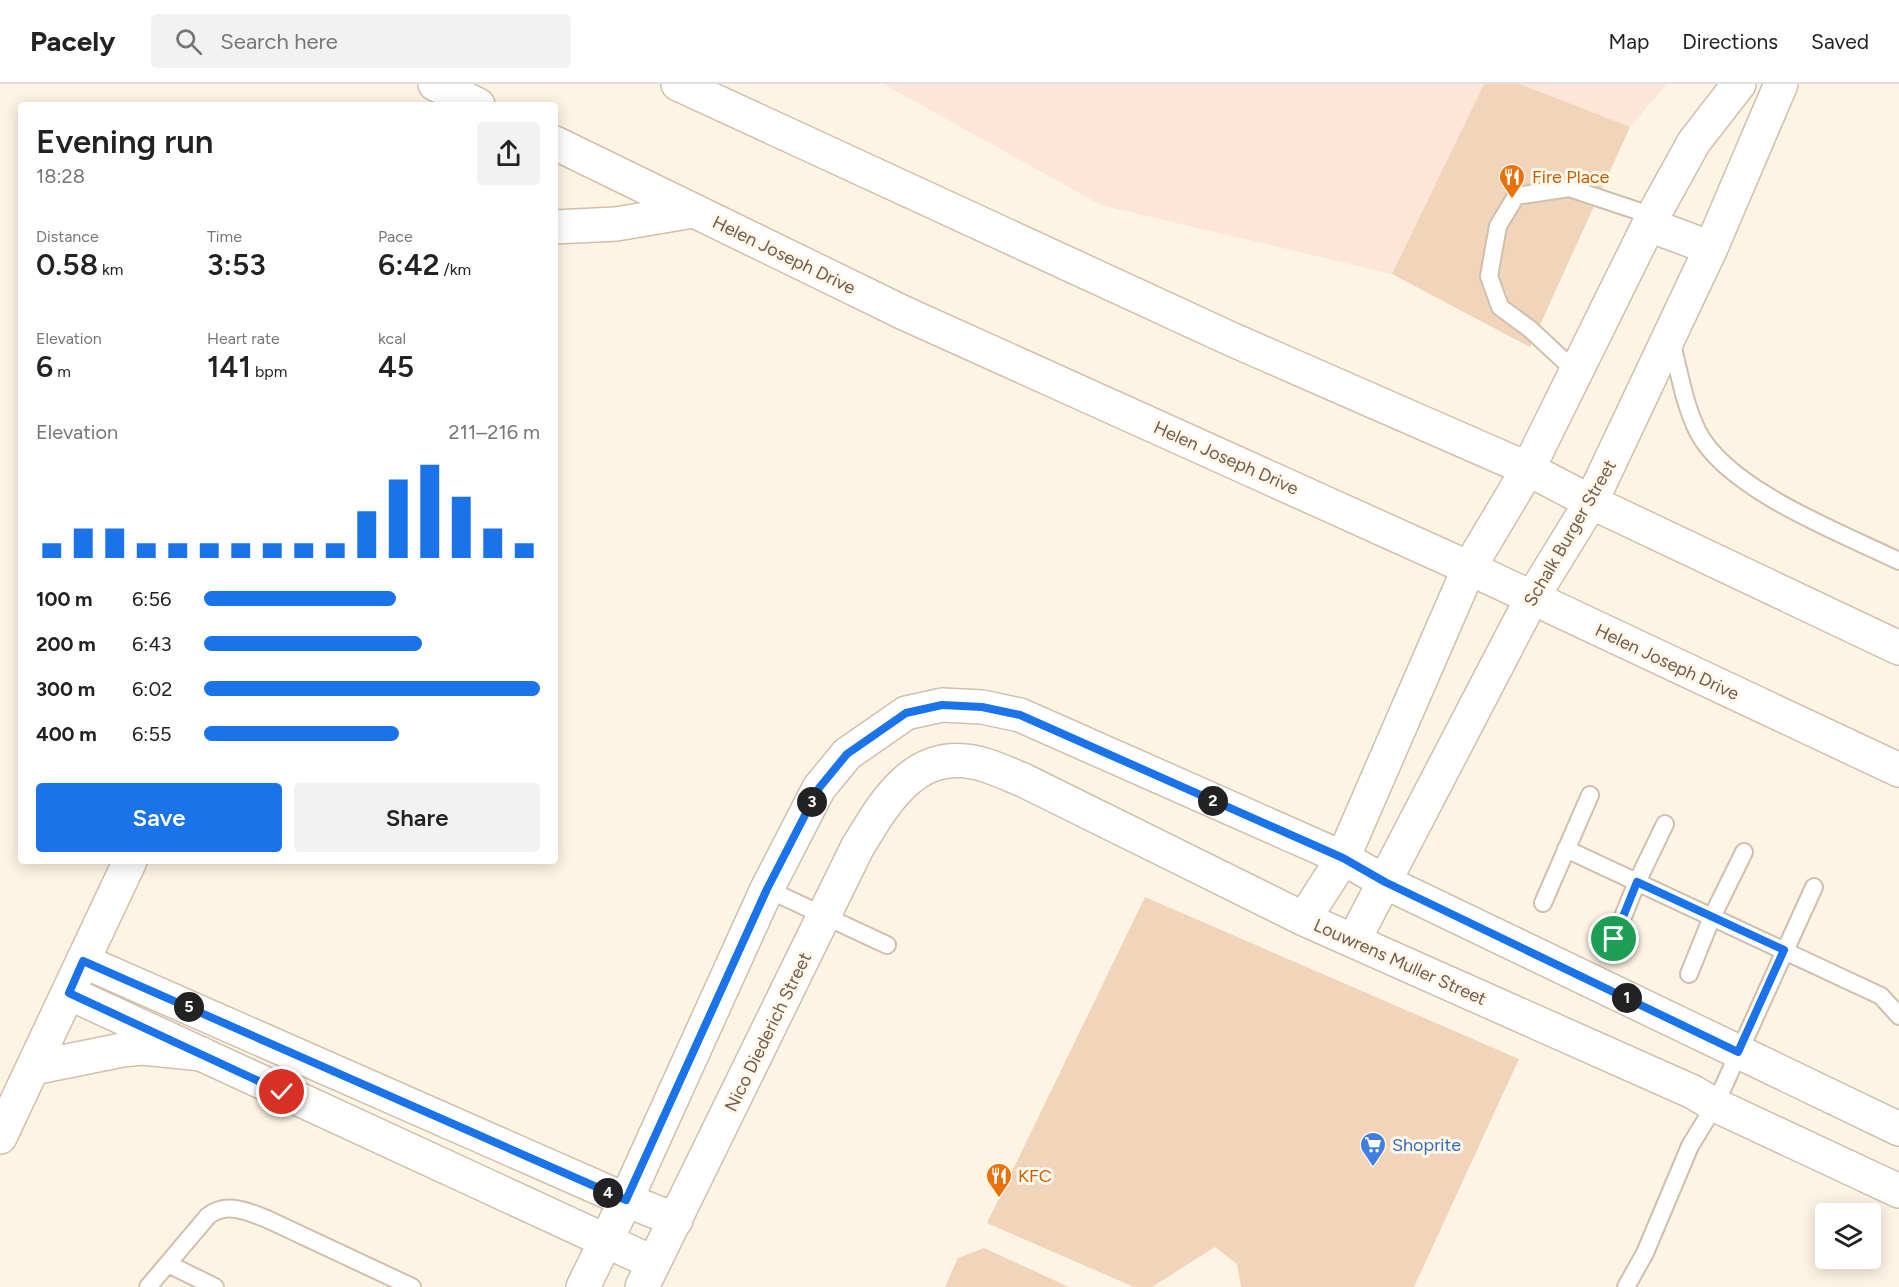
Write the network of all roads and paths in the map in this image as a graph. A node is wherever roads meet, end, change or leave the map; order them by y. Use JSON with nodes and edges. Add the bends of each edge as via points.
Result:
{"nodes":[{"id":1,"x":678,"y":84,"type":"edge"},
{"id":2,"x":716,"y":84,"type":"edge"},
{"id":3,"x":1739,"y":84,"type":"edge"},
{"id":4,"x":1781,"y":84,"type":"edge"},
{"id":5,"x":800,"y":142,"type":"junction"},
{"id":6,"x":558,"y":144,"type":"edge"},
{"id":7,"x":693,"y":211,"type":"junction"},
{"id":8,"x":1651,"y":220,"type":"junction"},
{"id":9,"x":558,"y":227,"type":"edge"},
{"id":10,"x":1711,"y":248,"type":"junction"},
{"id":11,"x":1670,"y":337,"type":"junction"},
{"id":12,"x":1575,"y":371,"type":"junction"},
{"id":13,"x":1528,"y":469,"type":"junction"},
{"id":14,"x":1591,"y":502,"type":"junction"},
{"id":15,"x":1899,"y":561,"type":"edge"},
{"id":16,"x":1469,"y":568,"type":"junction"},
{"id":17,"x":1532,"y":598,"type":"junction"},
{"id":18,"x":1899,"y":648,"type":"edge"},
{"id":19,"x":1899,"y":770,"type":"edge"},
{"id":20,"x":902,"y":783,"type":"joint"},
{"id":21,"x":1590,"y":795,"type":"dead end"},
{"id":22,"x":1665,"y":824,"type":"dead end"},
{"id":23,"x":1566,"y":849,"type":"junction"},
{"id":24,"x":1744,"y":852,"type":"dead end"},
{"id":25,"x":1343,"y":858,"type":"junction"},
{"id":26,"x":129,"y":864,"type":"edge"},
{"id":27,"x":1385,"y":882,"type":"junction"},
{"id":28,"x":1637,"y":882,"type":"junction"},
{"id":29,"x":1814,"y":886,"type":"dead end"},
{"id":30,"x":767,"y":889,"type":"junction"},
{"id":31,"x":1543,"y":903,"type":"dead end"},
{"id":32,"x":825,"y":916,"type":"junction"},
{"id":33,"x":1712,"y":916,"type":"junction"},
{"id":34,"x":1304,"y":919,"type":"junction"},
{"id":35,"x":1614,"y":939,"type":"dead end"},
{"id":36,"x":1354,"y":940,"type":"junction"},
{"id":37,"x":887,"y":945,"type":"dead end"},
{"id":38,"x":1784,"y":950,"type":"junction"},
{"id":39,"x":83,"y":961,"type":"junction"},
{"id":40,"x":1689,"y":975,"type":"dead end"},
{"id":41,"x":69,"y":993,"type":"junction"},
{"id":42,"x":1899,"y":1016,"type":"edge"},
{"id":43,"x":1738,"y":1052,"type":"junction"},
{"id":44,"x":202,"y":1054,"type":"junction"},
{"id":45,"x":33,"y":1068,"type":"junction"},
{"id":46,"x":1715,"y":1105,"type":"junction"},
{"id":47,"x":1899,"y":1129,"type":"edge"},
{"id":48,"x":0,"y":1137,"type":"edge"},
{"id":49,"x":1899,"y":1191,"type":"edge"},
{"id":50,"x":626,"y":1200,"type":"junction"},
{"id":51,"x":676,"y":1220,"type":"junction"},
{"id":52,"x":604,"y":1240,"type":"junction"},
{"id":53,"x":168,"y":1264,"type":"junction"},
{"id":54,"x":648,"y":1275,"type":"edge"},
{"id":55,"x":148,"y":1287,"type":"edge"},
{"id":56,"x":215,"y":1287,"type":"edge"},
{"id":57,"x":412,"y":1287,"type":"edge"},
{"id":58,"x":583,"y":1287,"type":"edge"},
{"id":59,"x":1626,"y":1287,"type":"edge"}],
"edges":[{"from":1,"to":5,"type":"street"},
{"from":2,"to":5,"type":"street","via":[[732,99]]},
{"from":3,"to":8,"type":"street","via":[[1694,142]]},
{"from":4,"to":10,"type":"street","name":"Schalk Burger Street"},
{"from":5,"to":13,"type":"street","via":[[1231,339]]},
{"from":6,"to":7,"type":"street","name":"Helen Joseph Drive"},
{"from":7,"to":9,"type":"street","via":[[616,224]]},
{"from":7,"to":16,"type":"street","name":"Helen Joseph Drive","via":[[904,313]]},
{"from":8,"to":10,"type":"street"},
{"from":8,"to":12,"type":"street"},
{"from":8,"to":12,"type":"lane","via":[[1569,188],[1516,196],[1498,226],[1490,276],[1500,307]]},
{"from":10,"to":11,"type":"street","name":"Schalk Burger Street"},
{"from":11,"to":14,"type":"street","name":"Schalk Burger Street"},
{"from":11,"to":15,"type":"lane","via":[[1690,415],[1710,450],[1747,484]]},
{"from":12,"to":13,"type":"street"},
{"from":13,"to":14,"type":"street"},
{"from":13,"to":16,"type":"street"},
{"from":14,"to":17,"type":"street","name":"Schalk Burger Street"},
{"from":14,"to":18,"type":"street"},
{"from":16,"to":17,"type":"street","name":"Helen Joseph Drive"},
{"from":16,"to":25,"type":"street"},
{"from":17,"to":19,"type":"street","name":"Helen Joseph Drive"},
{"from":17,"to":27,"type":"street","name":"Schalk Burger Street"},
{"from":20,"to":32,"type":"street","name":"Nico Diederich Street","via":[[857,848]]},
{"from":20,"to":34,"type":"street","name":"Louwrens Muller Street","via":[[930,765],[986,765]]},
{"from":21,"to":23,"type":"lane"},
{"from":22,"to":28,"type":"lane"},
{"from":23,"to":28,"type":"lane"},
{"from":23,"to":31,"type":"lane"},
{"from":24,"to":33,"type":"lane"},
{"from":25,"to":27,"type":"street"},
{"from":25,"to":30,"type":"street","via":[[1020,715],[982,707],[942,705],[906,713],[847,754],[819,788]]},
{"from":25,"to":34,"type":"street"},
{"from":26,"to":39,"type":"street"},
{"from":27,"to":36,"type":"street","name":"Schalk Burger Street"},
{"from":27,"to":43,"type":"street"},
{"from":28,"to":33,"type":"lane"},
{"from":28,"to":35,"type":"lane"},
{"from":29,"to":38,"type":"lane"},
{"from":30,"to":32,"type":"lane"},
{"from":30,"to":50,"type":"street"},
{"from":32,"to":37,"type":"lane"},
{"from":32,"to":51,"type":"street","name":"Nico Diederich Street"},
{"from":33,"to":38,"type":"lane"},
{"from":33,"to":40,"type":"lane"},
{"from":34,"to":36,"type":"street","name":"Louwrens Muller Street"},
{"from":36,"to":46,"type":"street","name":"Louwrens Muller Street"},
{"from":38,"to":42,"type":"lane","via":[[1881,996]]},
{"from":38,"to":43,"type":"lane"},
{"from":39,"to":41,"type":"street"},
{"from":39,"to":50,"type":"street"},
{"from":41,"to":44,"type":"street"},
{"from":41,"to":45,"type":"street"},
{"from":43,"to":46,"type":"lane"},
{"from":43,"to":47,"type":"street"},
{"from":44,"to":45,"type":"street","via":[[143,1048]]},
{"from":44,"to":52,"type":"street"},
{"from":45,"to":48,"type":"street"},
{"from":46,"to":49,"type":"street","name":"Louwrens Muller Street"},
{"from":46,"to":59,"type":"lane","via":[[1690,1146],[1645,1253]]},
{"from":50,"to":51,"type":"street"},
{"from":50,"to":52,"type":"street"},
{"from":51,"to":54,"type":"street","name":"Nico Diederich Street"},
{"from":52,"to":54,"type":"street"},
{"from":52,"to":58,"type":"street"},
{"from":53,"to":55,"type":"lane"},
{"from":53,"to":56,"type":"lane"},
{"from":53,"to":57,"type":"lane","via":[[208,1216],[225,1208],[267,1219]]}]}
